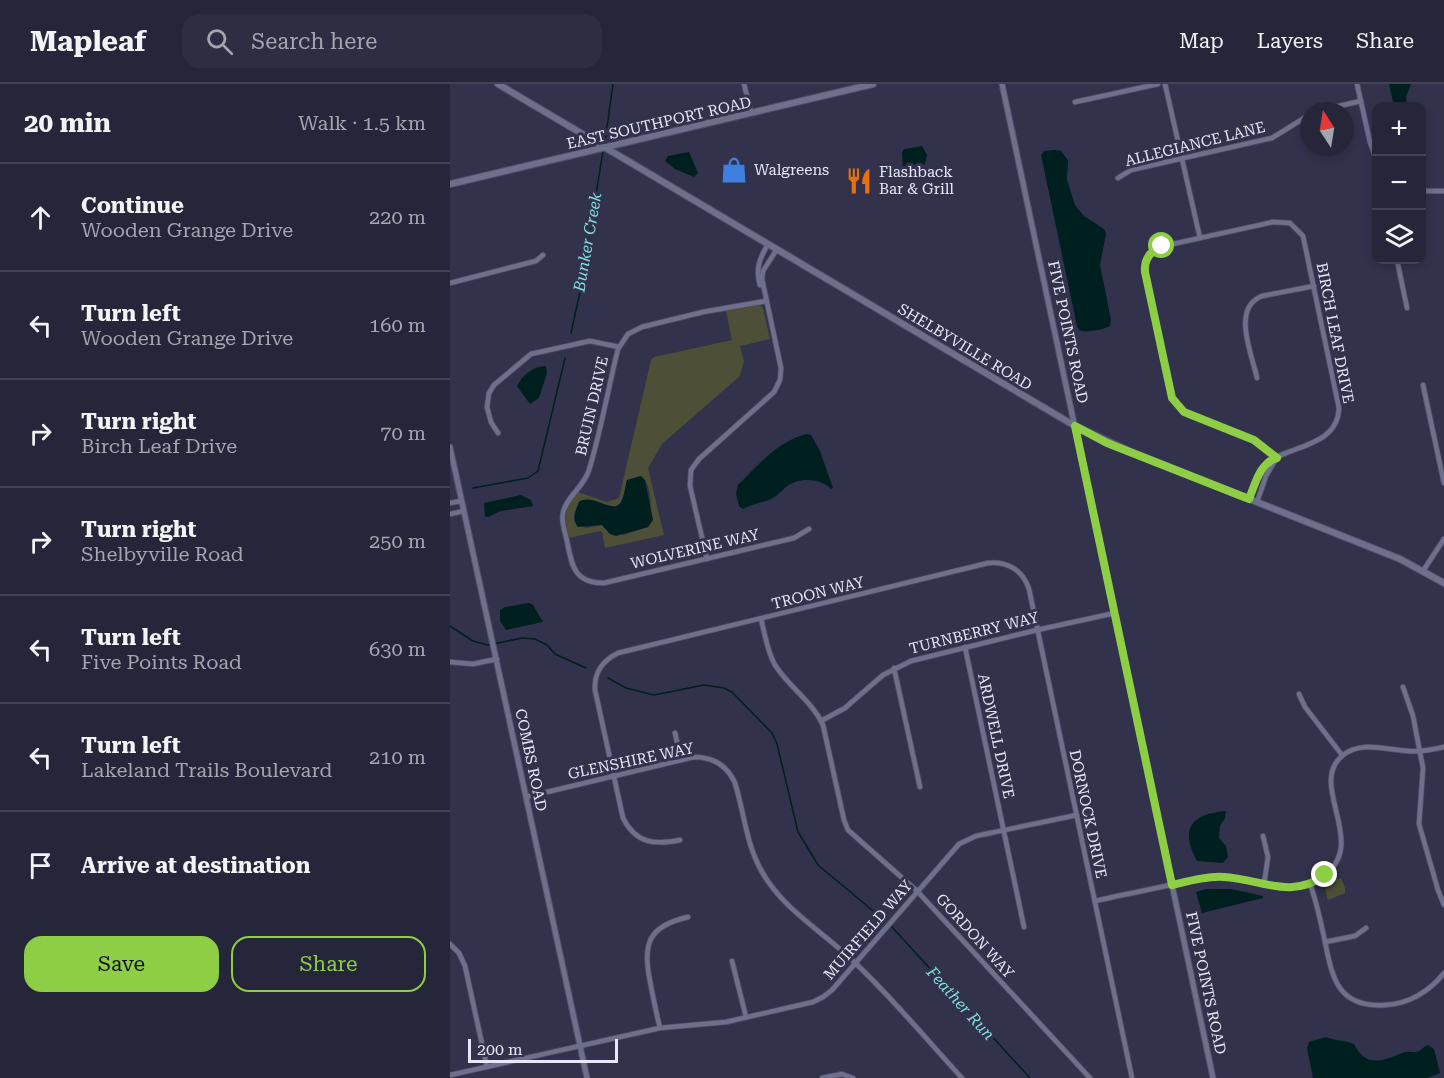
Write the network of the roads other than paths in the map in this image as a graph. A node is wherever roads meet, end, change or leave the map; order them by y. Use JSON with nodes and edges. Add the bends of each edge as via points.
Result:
{"nodes":[{"id":1,"x":498,"y":84,"type":"edge"},
{"id":2,"x":744,"y":84,"type":"edge"},
{"id":3,"x":873,"y":84,"type":"edge"},
{"id":4,"x":1002,"y":84,"type":"edge"},
{"id":5,"x":1158,"y":84,"type":"edge"},
{"id":6,"x":1165,"y":84,"type":"edge"},
{"id":7,"x":1357,"y":84,"type":"edge"},
{"id":8,"x":1361,"y":101,"type":"junction"},
{"id":9,"x":1075,"y":102,"type":"dead end"},
{"id":10,"x":1354,"y":103,"type":"edge"},
{"id":11,"x":751,"y":113,"type":"junction"},
{"id":12,"x":1300,"y":121,"type":"edge"},
{"id":13,"x":606,"y":148,"type":"junction"},
{"id":14,"x":1376,"y":156,"type":"edge"},
{"id":15,"x":1181,"y":159,"type":"junction"},
{"id":16,"x":1118,"y":178,"type":"dead end"},
{"id":17,"x":450,"y":184,"type":"edge"},
{"id":18,"x":1426,"y":191,"type":"edge"},
{"id":19,"x":1444,"y":191,"type":"edge"},
{"id":20,"x":1200,"y":238,"type":"junction"},
{"id":21,"x":768,"y":244,"type":"junction"},
{"id":22,"x":777,"y":249,"type":"junction"},
{"id":23,"x":543,"y":255,"type":"dead end"},
{"id":24,"x":1398,"y":264,"type":"edge"},
{"id":25,"x":450,"y":283,"type":"edge"},
{"id":26,"x":1314,"y":286,"type":"junction"},
{"id":27,"x":766,"y":302,"type":"junction"},
{"id":28,"x":1407,"y":308,"type":"dead end"},
{"id":29,"x":619,"y":347,"type":"junction"},
{"id":30,"x":1257,"y":378,"type":"dead end"},
{"id":31,"x":1423,"y":385,"type":"dead end"},
{"id":32,"x":1075,"y":426,"type":"junction"},
{"id":33,"x":498,"y":433,"type":"dead end"},
{"id":34,"x":450,"y":447,"type":"edge"},
{"id":35,"x":1277,"y":459,"type":"junction"},
{"id":36,"x":1444,"y":483,"type":"edge"},
{"id":37,"x":1249,"y":499,"type":"junction"},
{"id":38,"x":461,"y":501,"type":"junction"},
{"id":39,"x":1257,"y":502,"type":"junction"},
{"id":40,"x":450,"y":503,"type":"edge"},
{"id":41,"x":464,"y":512,"type":"junction"},
{"id":42,"x":450,"y":514,"type":"edge"},
{"id":43,"x":809,"y":529,"type":"dead end"},
{"id":44,"x":1444,"y":538,"type":"edge"},
{"id":45,"x":707,"y":559,"type":"junction"},
{"id":46,"x":1006,"y":564,"type":"joint"},
{"id":47,"x":1423,"y":571,"type":"junction"},
{"id":48,"x":584,"y":580,"type":"junction"},
{"id":49,"x":1444,"y":583,"type":"edge"},
{"id":50,"x":579,"y":586,"type":"dead end"},
{"id":51,"x":1115,"y":613,"type":"junction"},
{"id":52,"x":761,"y":619,"type":"junction"},
{"id":53,"x":1037,"y":630,"type":"junction"},
{"id":54,"x":966,"y":647,"type":"junction"},
{"id":55,"x":497,"y":659,"type":"junction"},
{"id":56,"x":450,"y":662,"type":"edge"},
{"id":57,"x":894,"y":668,"type":"junction"},
{"id":58,"x":1403,"y":687,"type":"dead end"},
{"id":59,"x":1299,"y":693,"type":"dead end"},
{"id":60,"x":821,"y":721,"type":"junction"},
{"id":61,"x":675,"y":733,"type":"dead end"},
{"id":62,"x":1444,"y":747,"type":"edge"},
{"id":63,"x":1421,"y":751,"type":"junction"},
{"id":64,"x":1342,"y":755,"type":"junction"},
{"id":65,"x":681,"y":760,"type":"junction"},
{"id":66,"x":614,"y":776,"type":"junction"},
{"id":67,"x":920,"y":787,"type":"dead end"},
{"id":68,"x":526,"y":796,"type":"junction"},
{"id":69,"x":1077,"y":815,"type":"junction"},
{"id":70,"x":1004,"y":830,"type":"junction"},
{"id":71,"x":1263,"y":836,"type":"dead end"},
{"id":72,"x":680,"y":840,"type":"dead end"},
{"id":73,"x":1310,"y":883,"type":"junction"},
{"id":74,"x":1264,"y":884,"type":"junction"},
{"id":75,"x":1172,"y":885,"type":"junction"},
{"id":76,"x":917,"y":891,"type":"junction"},
{"id":77,"x":1095,"y":901,"type":"junction"},
{"id":78,"x":1444,"y":904,"type":"edge"},
{"id":79,"x":688,"y":917,"type":"dead end"},
{"id":80,"x":1024,"y":927,"type":"dead end"},
{"id":81,"x":1366,"y":928,"type":"dead end"},
{"id":82,"x":1325,"y":942,"type":"junction"},
{"id":83,"x":450,"y":944,"type":"edge"},
{"id":84,"x":732,"y":961,"type":"dead end"},
{"id":85,"x":855,"y":963,"type":"junction"},
{"id":86,"x":1444,"y":973,"type":"edge"},
{"id":87,"x":746,"y":1017,"type":"junction"},
{"id":88,"x":660,"y":1028,"type":"junction"},
{"id":89,"x":580,"y":1046,"type":"junction"},
{"id":90,"x":487,"y":1066,"type":"junction"},
{"id":91,"x":450,"y":1075,"type":"edge"},
{"id":92,"x":851,"y":1077,"type":"edge"},
{"id":93,"x":587,"y":1078,"type":"edge"},
{"id":94,"x":822,"y":1078,"type":"edge"},
{"id":95,"x":962,"y":1078,"type":"edge"},
{"id":96,"x":1090,"y":1078,"type":"edge"},
{"id":97,"x":1132,"y":1078,"type":"edge"},
{"id":98,"x":1213,"y":1078,"type":"edge"}],
"edges":[{"from":1,"to":13,"type":"main road","name":"SHELBYVILLE ROAD"},
{"from":2,"to":11,"type":"street"},
{"from":3,"to":11,"type":"main road","name":"EAST SOUTHPORT ROAD"},
{"from":4,"to":32,"type":"street","name":"FIVE POINTS ROAD"},
{"from":5,"to":9,"type":"street"},
{"from":6,"to":15,"type":"street"},
{"from":7,"to":8,"type":"street"},
{"from":8,"to":10,"type":"street"},
{"from":8,"to":14,"type":"street"},
{"from":11,"to":13,"type":"main road","name":"EAST SOUTHPORT ROAD"},
{"from":12,"to":15,"type":"street","name":"ALLEGIANCE LANE","via":[[1272,138]]},
{"from":13,"to":17,"type":"main road","name":"EAST SOUTHPORT ROAD"},
{"from":13,"to":21,"type":"main road","name":"SHELBYVILLE ROAD"},
{"from":15,"to":16,"type":"street","name":"ALLEGIANCE LANE","via":[[1131,170]]},
{"from":15,"to":20,"type":"street"},
{"from":18,"to":19,"type":"street"},
{"from":20,"to":26,"type":"street","name":"BIRCH LEAF DRIVE","via":[[1273,222],[1290,223],[1303,236]]},
{"from":20,"to":35,"type":"street","via":[[1159,247],[1145,264],[1172,398],[1184,412],[1254,440]]},
{"from":21,"to":22,"type":"main road","name":"SHELBYVILLE ROAD"},
{"from":21,"to":27,"type":"street","via":[[758,269]]},
{"from":22,"to":27,"type":"street","via":[[763,271]]},
{"from":22,"to":32,"type":"main road","name":"SHELBYVILLE ROAD"},
{"from":23,"to":25,"type":"street","via":[[536,261]]},
{"from":24,"to":28,"type":"street"},
{"from":26,"to":30,"type":"street","via":[[1262,296],[1247,308],[1244,320]]},
{"from":26,"to":35,"type":"street","name":"BIRCH LEAF DRIVE","via":[[1339,414],[1323,438]]},
{"from":27,"to":29,"type":"street","name":"BRUIN DRIVE","via":[[642,327],[628,333]]},
{"from":27,"to":45,"type":"street","via":[[781,368],[779,382],[774,392],[699,459],[690,474]]},
{"from":29,"to":33,"type":"street","via":[[590,341],[531,354],[489,393],[487,407]]},
{"from":29,"to":48,"type":"street","name":"BRUIN DRIVE","via":[[588,473],[563,512],[572,563]]},
{"from":31,"to":36,"type":"street"},
{"from":32,"to":37,"type":"main road","name":"SHELBYVILLE ROAD","via":[[1107,443]]},
{"from":32,"to":51,"type":"street","name":"FIVE POINTS ROAD"},
{"from":34,"to":38,"type":"street","name":"COMBS ROAD"},
{"from":35,"to":37,"type":"street","name":"BIRCH LEAF DRIVE","via":[[1265,464]]},
{"from":35,"to":39,"type":"street"},
{"from":37,"to":39,"type":"main road","name":"SHELBYVILLE ROAD"},
{"from":38,"to":40,"type":"street"},
{"from":38,"to":41,"type":"street","name":"COMBS ROAD"},
{"from":39,"to":47,"type":"main road","name":"SHELBYVILLE ROAD"},
{"from":41,"to":42,"type":"street"},
{"from":41,"to":55,"type":"street","name":"COMBS ROAD"},
{"from":43,"to":45,"type":"street","name":"WOLVERINE WAY","via":[[794,538]]},
{"from":44,"to":47,"type":"street"},
{"from":45,"to":48,"type":"street","name":"WOLVERINE WAY","via":[[604,583]]},
{"from":46,"to":52,"type":"street","name":"TROON WAY","via":[[987,563]]},
{"from":46,"to":53,"type":"street","name":"DORNOCK DRIVE","via":[[1026,581]]},
{"from":47,"to":49,"type":"main road","name":"SHELBYVILLE ROAD"},
{"from":48,"to":50,"type":"street"},
{"from":51,"to":53,"type":"street","name":"TURNBERRY WAY"},
{"from":51,"to":75,"type":"street","name":"FIVE POINTS ROAD"},
{"from":52,"to":60,"type":"street","name":"GORDON WAY","via":[[776,666]]},
{"from":52,"to":66,"type":"street","name":"TROON WAY","via":[[636,649],[609,658],[602,665],[595,680],[596,692]]},
{"from":53,"to":54,"type":"street","name":"TURNBERRY WAY"},
{"from":53,"to":69,"type":"street","name":"DORNOCK DRIVE"},
{"from":54,"to":57,"type":"street","name":"TURNBERRY WAY"},
{"from":54,"to":70,"type":"street","name":"ARDWELL DRIVE"},
{"from":55,"to":56,"type":"street","via":[[473,664]]},
{"from":55,"to":68,"type":"street","name":"COMBS ROAD"},
{"from":57,"to":60,"type":"street","name":"TURNBERRY WAY","via":[[845,708]]},
{"from":57,"to":67,"type":"street"},
{"from":58,"to":63,"type":"street"},
{"from":59,"to":64,"type":"street","via":[[1305,707]]},
{"from":60,"to":76,"type":"street","name":"GORDON WAY","via":[[847,828]]},
{"from":61,"to":65,"type":"street"},
{"from":62,"to":63,"type":"street"},
{"from":63,"to":64,"type":"street","via":[[1362,746]]},
{"from":63,"to":78,"type":"street","via":[[1419,824]]},
{"from":64,"to":73,"type":"street","via":[[1330,779],[1341,830],[1340,851],[1329,871]]},
{"from":65,"to":66,"type":"street","name":"GLENSHIRE WAY"},
{"from":65,"to":85,"type":"street","name":"GLENSHIRE WAY","via":[[699,757],[723,766],[733,778],[751,849],[766,879],[786,903]]},
{"from":66,"to":68,"type":"street","name":"GLENSHIRE WAY"},
{"from":66,"to":72,"type":"street","name":"TROON WAY","via":[[622,816],[632,832],[652,842]]},
{"from":68,"to":89,"type":"street","name":"COMBS ROAD"},
{"from":69,"to":70,"type":"street","name":"MUIRFIELD WAY"},
{"from":69,"to":77,"type":"street","name":"DORNOCK DRIVE"},
{"from":70,"to":76,"type":"street","name":"MUIRFIELD WAY","via":[[959,844]]},
{"from":70,"to":80,"type":"street","name":"ARDWELL DRIVE"},
{"from":71,"to":74,"type":"street","via":[[1268,854]]},
{"from":73,"to":74,"type":"street","via":[[1287,888]]},
{"from":73,"to":82,"type":"street"},
{"from":74,"to":75,"type":"street","via":[[1221,877]]},
{"from":75,"to":77,"type":"street"},
{"from":75,"to":98,"type":"street","name":"FIVE POINTS ROAD"},
{"from":76,"to":85,"type":"street","name":"MUIRFIELD WAY"},
{"from":76,"to":96,"type":"street","name":"GORDON WAY"},
{"from":77,"to":97,"type":"street","name":"DORNOCK DRIVE"},
{"from":79,"to":88,"type":"street","via":[[663,925],[646,949]]},
{"from":81,"to":82,"type":"street","via":[[1354,936]]},
{"from":82,"to":86,"type":"street","via":[[1332,977],[1338,988],[1355,1001],[1371,1005],[1400,1003],[1426,991]]},
{"from":83,"to":90,"type":"street","via":[[465,966]]},
{"from":84,"to":87,"type":"street"},
{"from":85,"to":87,"type":"street","name":"MUIRFIELD WAY","via":[[821,998]]},
{"from":85,"to":95,"type":"street"},
{"from":87,"to":88,"type":"street","name":"MUIRFIELD WAY","via":[[709,1025]]},
{"from":88,"to":89,"type":"street","name":"MUIRFIELD WAY"},
{"from":89,"to":90,"type":"street","name":"MUIRFIELD WAY"},
{"from":89,"to":93,"type":"street","name":"COMBS ROAD"},
{"from":90,"to":91,"type":"street","name":"MUIRFIELD WAY"},
{"from":92,"to":94,"type":"street","via":[[838,1074]]}]}
